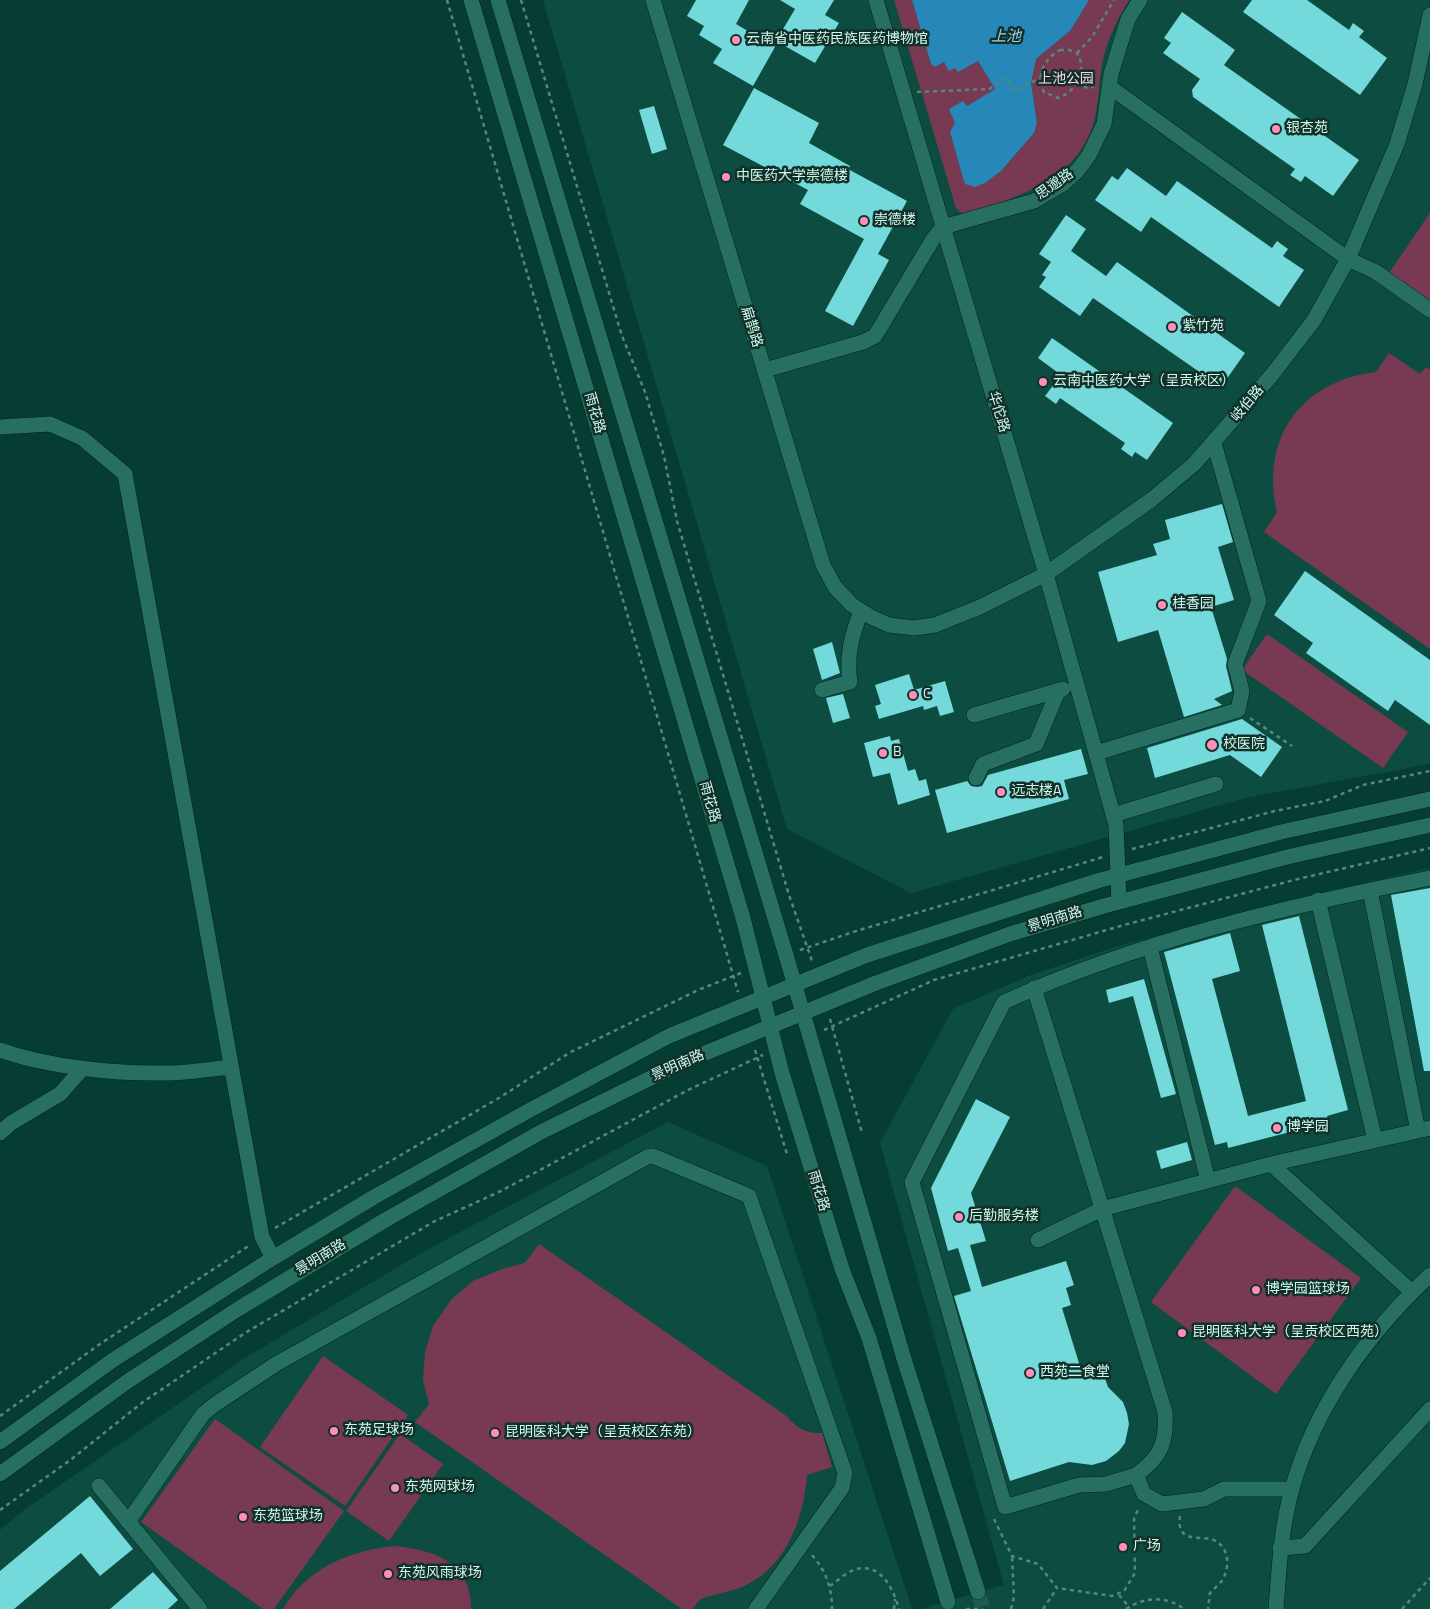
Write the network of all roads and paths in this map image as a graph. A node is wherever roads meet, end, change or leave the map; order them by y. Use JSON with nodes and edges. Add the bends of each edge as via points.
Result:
{"nodes":[{"id":1,"x":447,"y":0,"type":"edge"},
{"id":2,"x":471,"y":0,"type":"edge"},
{"id":3,"x":498,"y":0,"type":"edge"},
{"id":4,"x":521,"y":0,"type":"edge"},
{"id":5,"x":653,"y":0,"type":"edge"},
{"id":6,"x":876,"y":0,"type":"edge"},
{"id":7,"x":1114,"y":0,"type":"edge"},
{"id":8,"x":1140,"y":0,"type":"edge"},
{"id":9,"x":1430,"y":15,"type":"edge"},
{"id":10,"x":1077,"y":53,"type":"junction"},
{"id":11,"x":1040,"y":78,"type":"junction"},
{"id":12,"x":1110,"y":87,"type":"junction"},
{"id":13,"x":904,"y":93,"type":"junction"},
{"id":14,"x":943,"y":227,"type":"junction"},
{"id":15,"x":1348,"y":259,"type":"junction"},
{"id":16,"x":1430,"y":310,"type":"edge"},
{"id":17,"x":765,"y":370,"type":"junction"},
{"id":18,"x":0,"y":427,"type":"edge"},
{"id":19,"x":1214,"y":443,"type":"junction"},
{"id":20,"x":1046,"y":574,"type":"junction"},
{"id":21,"x":861,"y":610,"type":"junction"},
{"id":22,"x":889,"y":625,"type":"joint"},
{"id":23,"x":1077,"y":685,"type":"junction"},
{"id":24,"x":822,"y":690,"type":"dead end"},
{"id":25,"x":1058,"y":691,"type":"junction"},
{"id":26,"x":1238,"y":710,"type":"junction"},
{"id":27,"x":974,"y":715,"type":"dead end"},
{"id":28,"x":1292,"y":746,"type":"dead end"},
{"id":29,"x":1096,"y":753,"type":"junction"},
{"id":30,"x":976,"y":778,"type":"dead end"},
{"id":31,"x":1216,"y":784,"type":"dead end"},
{"id":32,"x":1430,"y":799,"type":"edge"},
{"id":33,"x":1114,"y":820,"type":"junction"},
{"id":34,"x":1430,"y":825,"type":"edge"},
{"id":35,"x":1430,"y":848,"type":"edge"},
{"id":36,"x":1118,"y":876,"type":"junction"},
{"id":37,"x":1430,"y":878,"type":"edge"},
{"id":38,"x":1370,"y":890,"type":"junction"},
{"id":39,"x":1318,"y":900,"type":"junction"},
{"id":40,"x":1119,"y":902,"type":"junction"},
{"id":41,"x":1150,"y":947,"type":"junction"},
{"id":42,"x":817,"y":975,"type":"junction"},
{"id":43,"x":794,"y":984,"type":"junction"},
{"id":44,"x":1034,"y":988,"type":"junction"},
{"id":45,"x":764,"y":996,"type":"junction"},
{"id":46,"x":826,"y":1004,"type":"junction"},
{"id":47,"x":741,"y":1005,"type":"junction"},
{"id":48,"x":802,"y":1013,"type":"junction"},
{"id":49,"x":771,"y":1026,"type":"junction"},
{"id":50,"x":832,"y":1026,"type":"junction"},
{"id":51,"x":750,"y":1034,"type":"junction"},
{"id":52,"x":810,"y":1036,"type":"junction"},
{"id":53,"x":0,"y":1050,"type":"edge"},
{"id":54,"x":776,"y":1050,"type":"junction"},
{"id":55,"x":757,"y":1058,"type":"junction"},
{"id":56,"x":231,"y":1067,"type":"junction"},
{"id":57,"x":83,"y":1068,"type":"junction"},
{"id":58,"x":1424,"y":1129,"type":"edge"},
{"id":59,"x":0,"y":1133,"type":"edge"},
{"id":60,"x":862,"y":1133,"type":"dead end"},
{"id":61,"x":1375,"y":1140,"type":"junction"},
{"id":62,"x":787,"y":1154,"type":"dead end"},
{"id":63,"x":1271,"y":1164,"type":"junction"},
{"id":64,"x":1208,"y":1181,"type":"junction"},
{"id":65,"x":1102,"y":1209,"type":"junction"},
{"id":66,"x":1038,"y":1240,"type":"dead end"},
{"id":67,"x":273,"y":1258,"type":"junction"},
{"id":68,"x":1430,"y":1275,"type":"edge"},
{"id":69,"x":1412,"y":1292,"type":"junction"},
{"id":70,"x":1430,"y":1409,"type":"edge"},
{"id":71,"x":0,"y":1442,"type":"edge"},
{"id":72,"x":0,"y":1474,"type":"edge"},
{"id":73,"x":1136,"y":1475,"type":"junction"},
{"id":74,"x":99,"y":1486,"type":"dead end"},
{"id":75,"x":1292,"y":1489,"type":"junction"},
{"id":76,"x":1144,"y":1494,"type":"junction"},
{"id":77,"x":1185,"y":1502,"type":"junction"},
{"id":78,"x":1005,"y":1507,"type":"junction"},
{"id":79,"x":0,"y":1510,"type":"edge"},
{"id":80,"x":128,"y":1522,"type":"junction"},
{"id":81,"x":801,"y":1546,"type":"junction"},
{"id":82,"x":1280,"y":1548,"type":"junction"},
{"id":83,"x":1012,"y":1556,"type":"junction"},
{"id":84,"x":1430,"y":1578,"type":"edge"},
{"id":85,"x":830,"y":1586,"type":"junction"},
{"id":86,"x":1056,"y":1588,"type":"junction"},
{"id":87,"x":978,"y":1592,"type":"tunnel mouth"},
{"id":88,"x":1118,"y":1595,"type":"junction"},
{"id":89,"x":896,"y":1597,"type":"junction"},
{"id":90,"x":948,"y":1602,"type":"dead end"},
{"id":91,"x":198,"y":1608,"type":"edge"},
{"id":92,"x":1127,"y":1608,"type":"edge"},
{"id":93,"x":756,"y":1609,"type":"edge"},
{"id":94,"x":832,"y":1609,"type":"edge"},
{"id":95,"x":894,"y":1609,"type":"edge"},
{"id":96,"x":899,"y":1609,"type":"edge"},
{"id":97,"x":966,"y":1609,"type":"edge"},
{"id":98,"x":983,"y":1609,"type":"edge"},
{"id":99,"x":1011,"y":1609,"type":"edge"},
{"id":100,"x":1043,"y":1609,"type":"edge"},
{"id":101,"x":1184,"y":1609,"type":"edge"},
{"id":102,"x":1208,"y":1609,"type":"edge"},
{"id":103,"x":1276,"y":1609,"type":"edge"},
{"id":104,"x":1402,"y":1609,"type":"edge"}],
"edges":[{"from":1,"to":47,"type":"path"},
{"from":2,"to":45,"type":"street","name":"雨花路"},
{"from":3,"to":43,"type":"street","name":"雨花路"},
{"from":4,"to":42,"type":"path","via":[[622,336],[664,456],[679,530],[789,895]]},
{"from":5,"to":17,"type":"street","name":"扁鹊路"},
{"from":6,"to":13,"type":"street","name":"华佗路"},
{"from":7,"to":10,"type":"path","via":[[1092,36]]},
{"from":8,"to":12,"type":"street","name":"思邈路","via":[[1128,19]]},
{"from":9,"to":15,"type":"street","name":"岐伯路","via":[[1415,84],[1397,144]]},
{"from":10,"to":11,"type":"path","via":[[1069,50],[1054,54]]},
{"from":10,"to":11,"type":"path","via":[[1082,66],[1080,76],[1064,96],[1050,97],[1044,92]]},
{"from":11,"to":13,"type":"path","via":[[1014,91],[1007,78],[989,89]]},
{"from":12,"to":14,"type":"street","name":"思邈路","via":[[1108,109],[1098,139],[1078,170],[1063,184],[1034,201]]},
{"from":12,"to":15,"type":"street"},
{"from":13,"to":14,"type":"street","name":"华佗路"},
{"from":14,"to":17,"type":"street","via":[[875,336]]},
{"from":14,"to":20,"type":"street","name":"华佗路"},
{"from":15,"to":16,"type":"street","via":[[1376,272]]},
{"from":15,"to":19,"type":"street","name":"岐伯路","via":[[1314,320],[1272,376]]},
{"from":17,"to":21,"type":"street","name":"扁鹊路","via":[[823,565],[835,587]]},
{"from":18,"to":56,"type":"street","via":[[50,424],[82,438],[124,474]]},
{"from":19,"to":20,"type":"street","name":"岐伯路","via":[[1151,500]]},
{"from":19,"to":26,"type":"street","via":[[1259,601],[1234,664],[1242,691]]},
{"from":20,"to":22,"type":"street","name":"岐伯路","via":[[935,625],[914,628]]},
{"from":20,"to":23,"type":"street","name":"华佗路"},
{"from":21,"to":22,"type":"street","name":"扁鹊路"},
{"from":21,"to":24,"type":"street","via":[[850,639],[847,663],[850,682]]},
{"from":23,"to":25,"type":"street"},
{"from":23,"to":29,"type":"street","name":"华佗路"},
{"from":25,"to":27,"type":"street"},
{"from":25,"to":30,"type":"street","via":[[1036,744],[991,759],[983,764]]},
{"from":26,"to":28,"type":"path"},
{"from":26,"to":29,"type":"street"},
{"from":29,"to":33,"type":"street","name":"华佗路"},
{"from":31,"to":33,"type":"street"},
{"from":32,"to":36,"type":"street","name":"景明南路","via":[[1281,832]]},
{"from":33,"to":36,"type":"street","name":"华佗路"},
{"from":34,"to":40,"type":"street","name":"景明南路","via":[[1287,857]]},
{"from":35,"to":50,"type":"path","via":[[1284,882],[934,980]]},
{"from":36,"to":40,"type":"street","name":"华佗路"},
{"from":36,"to":42,"type":"street","name":"景明南路","via":[[867,955]]},
{"from":37,"to":38,"type":"street"},
{"from":38,"to":39,"type":"street"},
{"from":38,"to":58,"type":"street"},
{"from":39,"to":41,"type":"street"},
{"from":39,"to":61,"type":"street"},
{"from":40,"to":46,"type":"street","name":"景明南路","via":[[1010,934]]},
{"from":41,"to":44,"type":"street"},
{"from":41,"to":64,"type":"street"},
{"from":42,"to":43,"type":"street","name":"景明南路"},
{"from":43,"to":45,"type":"street","name":"景明南路"},
{"from":43,"to":48,"type":"street","name":"雨花路"},
{"from":44,"to":65,"type":"street"},
{"from":44,"to":78,"type":"street","via":[[1004,1002],[912,1182]]},
{"from":45,"to":47,"type":"street","name":"景明南路"},
{"from":45,"to":49,"type":"street","name":"雨花路"},
{"from":46,"to":48,"type":"street","name":"景明南路"},
{"from":46,"to":50,"type":"path"},
{"from":47,"to":67,"type":"street","name":"景明南路","via":[[669,1036],[530,1110]]},
{"from":48,"to":49,"type":"street","name":"景明南路"},
{"from":48,"to":52,"type":"street","name":"雨花路"},
{"from":49,"to":51,"type":"street","name":"景明南路"},
{"from":49,"to":54,"type":"street","name":"雨花路"},
{"from":50,"to":52,"type":"path"},
{"from":50,"to":60,"type":"path"},
{"from":51,"to":55,"type":"path"},
{"from":51,"to":72,"type":"street","name":"景明南路","via":[[541,1132],[387,1219],[238,1309],[128,1381]]},
{"from":52,"to":87,"type":"street","name":"雨花路","via":[[904,1359]]},
{"from":53,"to":57,"type":"street"},
{"from":54,"to":55,"type":"path"},
{"from":54,"to":90,"type":"street","name":"雨花路","via":[[842,1269],[869,1338]]},
{"from":55,"to":62,"type":"path"},
{"from":55,"to":79,"type":"path","via":[[688,1090],[501,1191],[435,1221],[246,1333],[143,1402]]},
{"from":56,"to":57,"type":"street","via":[[167,1073]]},
{"from":56,"to":67,"type":"street","via":[[262,1237]]},
{"from":57,"to":59,"type":"street","via":[[60,1094]]},
{"from":58,"to":61,"type":"street"},
{"from":61,"to":63,"type":"street"},
{"from":63,"to":64,"type":"street"},
{"from":63,"to":69,"type":"street"},
{"from":64,"to":65,"type":"street"},
{"from":65,"to":66,"type":"street"},
{"from":65,"to":73,"type":"street","via":[[1165,1412],[1166,1436],[1162,1448],[1155,1459]]},
{"from":67,"to":71,"type":"street","name":"景明南路","via":[[113,1360]]},
{"from":68,"to":69,"type":"street"},
{"from":69,"to":75,"type":"street","via":[[1360,1351],[1329,1400]]},
{"from":70,"to":82,"type":"street","via":[[1305,1546]]},
{"from":73,"to":76,"type":"street"},
{"from":73,"to":78,"type":"street","via":[[1106,1484],[1079,1485]]},
{"from":74,"to":80,"type":"street"},
{"from":75,"to":77,"type":"street","via":[[1224,1489],[1204,1499]]},
{"from":75,"to":82,"type":"street"},
{"from":76,"to":77,"type":"street","via":[[1162,1504]]},
{"from":76,"to":88,"type":"path","via":[[1134,1519],[1135,1573],[1131,1583]]},
{"from":77,"to":102,"type":"path","via":[[1179,1520],[1186,1535],[1219,1543],[1227,1557],[1228,1568],[1210,1593]]},
{"from":78,"to":83,"type":"path","via":[[994,1518]]},
{"from":80,"to":81,"type":"street","via":[[204,1414],[214,1405],[276,1364],[650,1156],[745,1194],[751,1201],[845,1474],[842,1488]]},
{"from":80,"to":91,"type":"street"},
{"from":81,"to":85,"type":"path","via":[[819,1563]]},
{"from":81,"to":93,"type":"street"},
{"from":82,"to":103,"type":"street"},
{"from":83,"to":86,"type":"path","via":[[1038,1564]]},
{"from":83,"to":99,"type":"path","via":[[1014,1597]]},
{"from":84,"to":104,"type":"path"},
{"from":85,"to":89,"type":"path","via":[[858,1569],[872,1570],[891,1586]]},
{"from":85,"to":94,"type":"path"},
{"from":86,"to":88,"type":"path"},
{"from":86,"to":100,"type":"path"},
{"from":88,"to":92,"type":"path"},
{"from":89,"to":95,"type":"path"},
{"from":89,"to":96,"type":"path"},
{"from":92,"to":101,"type":"path","via":[[1150,1599],[1164,1599]]},
{"from":97,"to":98,"type":"path"}]}
